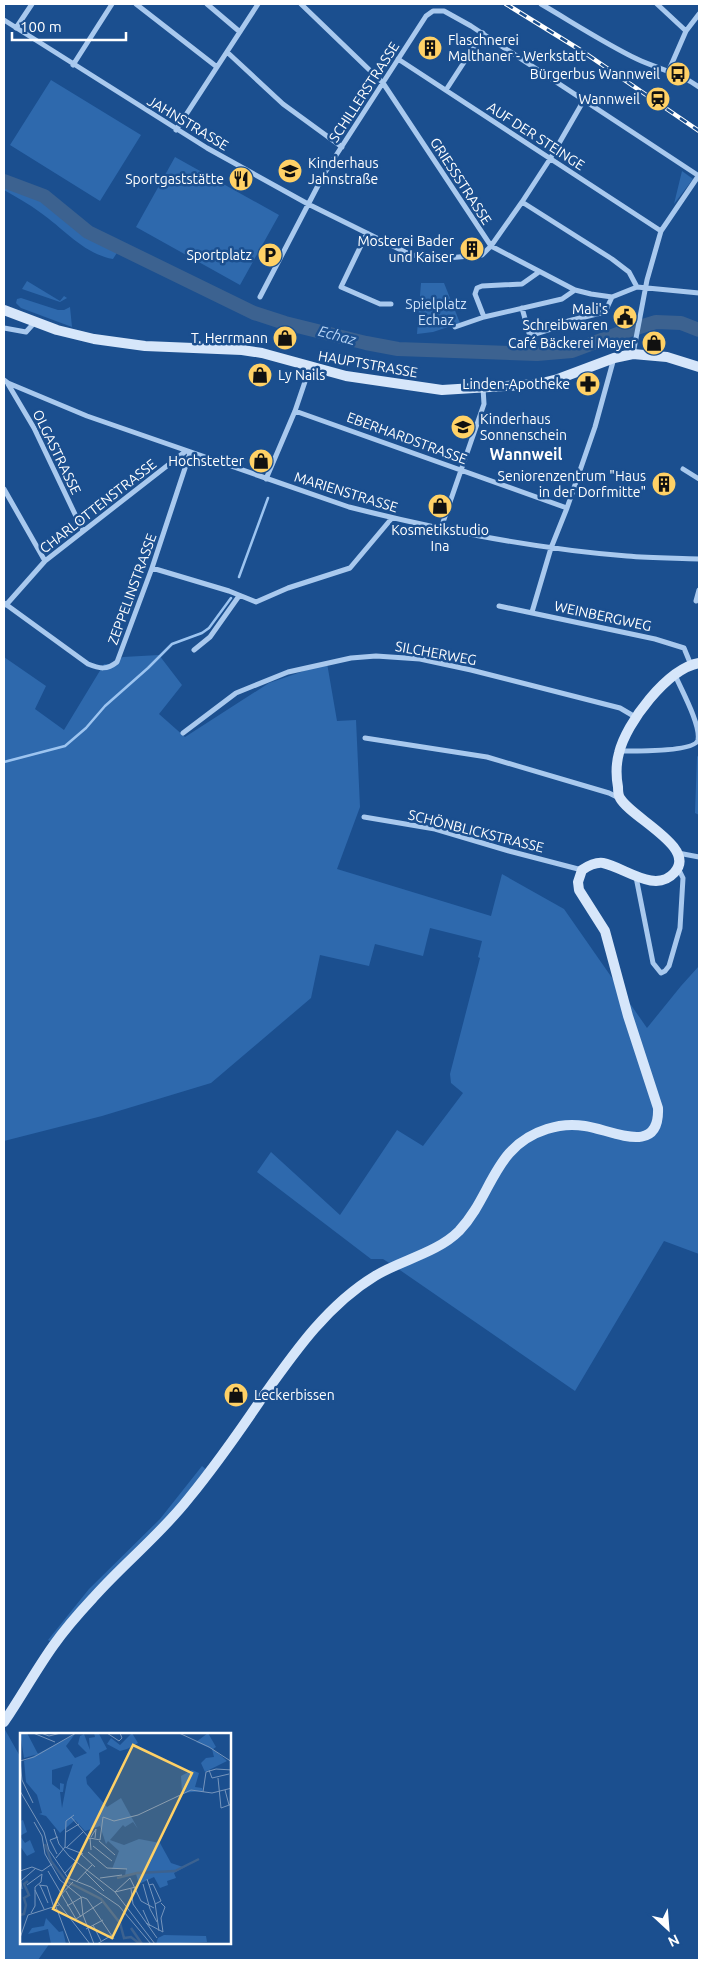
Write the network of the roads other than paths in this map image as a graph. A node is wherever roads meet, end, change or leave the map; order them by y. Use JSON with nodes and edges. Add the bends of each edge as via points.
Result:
{"nodes":[{"id":1,"x":32,"y":4,"type":"edge"},
{"id":2,"x":112,"y":4,"type":"edge"},
{"id":3,"x":136,"y":4,"type":"edge"},
{"id":4,"x":207,"y":4,"type":"edge"},
{"id":5,"x":258,"y":4,"type":"edge"},
{"id":6,"x":301,"y":4,"type":"edge"},
{"id":7,"x":541,"y":4,"type":"edge"},
{"id":8,"x":657,"y":4,"type":"edge"},
{"id":9,"x":698,"y":17,"type":"edge"},
{"id":10,"x":4,"y":20,"type":"edge"},
{"id":11,"x":16,"y":28,"type":"junction"},
{"id":12,"x":686,"y":31,"type":"junction"},
{"id":13,"x":240,"y":32,"type":"junction"},
{"id":14,"x":483,"y":33,"type":"junction"},
{"id":15,"x":227,"y":52,"type":"junction"},
{"id":16,"x":398,"y":60,"type":"junction"},
{"id":17,"x":73,"y":65,"type":"junction"},
{"id":18,"x":217,"y":67,"type":"junction"},
{"id":19,"x":669,"y":70,"type":"junction"},
{"id":20,"x":384,"y":83,"type":"junction"},
{"id":21,"x":699,"y":88,"type":"edge"},
{"id":22,"x":446,"y":90,"type":"junction"},
{"id":23,"x":584,"y":100,"type":"junction"},
{"id":24,"x":176,"y":130,"type":"junction"},
{"id":25,"x":342,"y":147,"type":"junction"},
{"id":26,"x":550,"y":159,"type":"junction"},
{"id":27,"x":699,"y":176,"type":"edge"},
{"id":28,"x":522,"y":202,"type":"junction"},
{"id":29,"x":308,"y":204,"type":"junction"},
{"id":30,"x":661,"y":231,"type":"junction"},
{"id":31,"x":367,"y":233,"type":"junction"},
{"id":32,"x":491,"y":246,"type":"junction"},
{"id":33,"x":539,"y":272,"type":"junction"},
{"id":34,"x":637,"y":287,"type":"junction"},
{"id":35,"x":646,"y":288,"type":"junction"},
{"id":36,"x":575,"y":290,"type":"junction"},
{"id":37,"x":699,"y":293,"type":"edge"},
{"id":38,"x":260,"y":297,"type":"dead end"},
{"id":39,"x":612,"y":297,"type":"junction"},
{"id":40,"x":391,"y":304,"type":"dead end"},
{"id":41,"x":522,"y":308,"type":"junction"},
{"id":42,"x":4,"y":310,"type":"edge"},
{"id":43,"x":484,"y":317,"type":"junction"},
{"id":44,"x":35,"y":322,"type":"junction"},
{"id":45,"x":455,"y":327,"type":"dead end"},
{"id":46,"x":4,"y":328,"type":"edge"},
{"id":47,"x":633,"y":354,"type":"junction"},
{"id":48,"x":614,"y":358,"type":"junction"},
{"id":49,"x":699,"y":367,"type":"edge"},
{"id":50,"x":310,"y":368,"type":"junction"},
{"id":51,"x":6,"y":381,"type":"edge"},
{"id":52,"x":483,"y":387,"type":"junction"},
{"id":53,"x":295,"y":411,"type":"junction"},
{"id":54,"x":188,"y":452,"type":"junction"},
{"id":55,"x":683,"y":469,"type":"dead end"},
{"id":56,"x":460,"y":470,"type":"junction"},
{"id":57,"x":266,"y":479,"type":"junction"},
{"id":58,"x":699,"y":479,"type":"edge"},
{"id":59,"x":4,"y":489,"type":"edge"},
{"id":60,"x":567,"y":508,"type":"junction"},
{"id":61,"x":392,"y":518,"type":"junction"},
{"id":62,"x":441,"y":528,"type":"junction"},
{"id":63,"x":84,"y":531,"type":"junction"},
{"id":64,"x":551,"y":548,"type":"junction"},
{"id":65,"x":699,"y":559,"type":"edge"},
{"id":66,"x":45,"y":561,"type":"junction"},
{"id":67,"x":152,"y":568,"type":"junction"},
{"id":68,"x":699,"y":590,"type":"edge"},
{"id":69,"x":239,"y":596,"type":"junction"},
{"id":70,"x":696,"y":601,"type":"dead end"},
{"id":71,"x":5,"y":604,"type":"edge"},
{"id":72,"x":499,"y":606,"type":"dead end"},
{"id":73,"x":532,"y":612,"type":"junction"},
{"id":74,"x":194,"y":650,"type":"dead end"},
{"id":75,"x":695,"y":664,"type":"edge"},
{"id":76,"x":675,"y":675,"type":"junction"},
{"id":77,"x":637,"y":718,"type":"junction"},
{"id":78,"x":182,"y":733,"type":"dead end"},
{"id":79,"x":365,"y":738,"type":"dead end"},
{"id":80,"x":619,"y":751,"type":"junction"},
{"id":81,"x":620,"y":798,"type":"junction"},
{"id":82,"x":364,"y":816,"type":"dead end"},
{"id":83,"x":678,"y":853,"type":"junction"},
{"id":84,"x":699,"y":857,"type":"edge"},
{"id":85,"x":678,"y":868,"type":"junction"},
{"id":86,"x":582,"y":870,"type":"junction"},
{"id":87,"x":635,"y":875,"type":"junction"},
{"id":88,"x":4,"y":1722,"type":"edge"}],
"edges":[{"from":1,"to":11,"type":"street"},
{"from":2,"to":17,"type":"street"},
{"from":3,"to":18,"type":"street"},
{"from":4,"to":13,"type":"street"},
{"from":5,"to":13,"type":"street"},
{"from":6,"to":20,"type":"street","name":"GRIESSSTRASSE"},
{"from":7,"to":19,"type":"street","via":[[635,58]]},
{"from":8,"to":12,"type":"street"},
{"from":9,"to":12,"type":"street"},
{"from":10,"to":11,"type":"street","name":"JAHNSTRASSE"},
{"from":11,"to":17,"type":"street","name":"JAHNSTRASSE"},
{"from":12,"to":19,"type":"street"},
{"from":13,"to":15,"type":"street"},
{"from":14,"to":16,"type":"street","name":"SCHILLERSTRASSE","via":[[436,10],[426,16]]},
{"from":14,"to":22,"type":"street"},
{"from":14,"to":23,"type":"street"},
{"from":15,"to":18,"type":"street"},
{"from":15,"to":25,"type":"street","via":[[283,104]]},
{"from":16,"to":20,"type":"street","name":"SCHILLERSTRASSE"},
{"from":16,"to":22,"type":"street","name":"AUF DER STEINGE"},
{"from":17,"to":24,"type":"street","name":"JAHNSTRASSE"},
{"from":18,"to":24,"type":"street"},
{"from":19,"to":21,"type":"street"},
{"from":20,"to":25,"type":"street","name":"SCHILLERSTRASSE"},
{"from":20,"to":32,"type":"street","name":"GRIESSSTRASSE"},
{"from":22,"to":26,"type":"street","name":"AUF DER STEINGE"},
{"from":23,"to":26,"type":"street"},
{"from":23,"to":27,"type":"street"},
{"from":24,"to":29,"type":"street","name":"JAHNSTRASSE"},
{"from":25,"to":29,"type":"street","name":"SCHILLERSTRASSE"},
{"from":26,"to":28,"type":"street"},
{"from":26,"to":30,"type":"street","name":"AUF DER STEINGE"},
{"from":27,"to":30,"type":"street"},
{"from":28,"to":32,"type":"street"},
{"from":28,"to":34,"type":"street","via":[[612,259],[628,272]]},
{"from":29,"to":31,"type":"street","name":"JAHNSTRASSE"},
{"from":29,"to":38,"type":"street","name":"SCHILLERSTRASSE"},
{"from":30,"to":35,"type":"street"},
{"from":31,"to":32,"type":"street","name":"JAHNSTRASSE","via":[[405,252],[435,259],[482,256]]},
{"from":31,"to":40,"type":"street","via":[[341,287],[380,304]]},
{"from":32,"to":33,"type":"street","name":"GRIESSSTRASSE"},
{"from":33,"to":36,"type":"street","name":"GRIESSSTRASSE"},
{"from":33,"to":43,"type":"street","via":[[522,284],[477,288],[476,296]]},
{"from":34,"to":35,"type":"street"},
{"from":34,"to":39,"type":"street"},
{"from":35,"to":37,"type":"street"},
{"from":35,"to":47,"type":"street"},
{"from":36,"to":39,"type":"street","name":"GRIESSSTRASSE"},
{"from":36,"to":41,"type":"street","via":[[562,299]]},
{"from":39,"to":41,"type":"street","via":[[605,312],[568,321],[532,335]]},
{"from":41,"to":43,"type":"street"},
{"from":42,"to":44,"type":"street","name":"HAUPTSTRASSE"},
{"from":43,"to":45,"type":"street"},
{"from":44,"to":46,"type":"street","via":[[26,332]]},
{"from":44,"to":50,"type":"street","name":"HAUPTSTRASSE","via":[[94,339],[146,346],[234,349],[262,353]]},
{"from":47,"to":48,"type":"street","name":"HAUPTSTRASSE"},
{"from":47,"to":49,"type":"street","name":"HAUPTSTRASSE","via":[[661,356]]},
{"from":48,"to":52,"type":"street","name":"HAUPTSTRASSE","via":[[548,382]]},
{"from":48,"to":60,"type":"street","via":[[595,427]]},
{"from":50,"to":52,"type":"street","name":"HAUPTSTRASSE","via":[[442,390]]},
{"from":50,"to":53,"type":"street"},
{"from":51,"to":54,"type":"street","name":"MARIENSTRASSE","via":[[87,416]]},
{"from":51,"to":63,"type":"street","name":"OLGASTRASSE","via":[[34,428]]},
{"from":52,"to":56,"type":"street","via":[[484,404]]},
{"from":53,"to":56,"type":"street","name":"EBERHARDSTRASSE"},
{"from":53,"to":57,"type":"street"},
{"from":54,"to":57,"type":"street","name":"MARIENSTRASSE"},
{"from":54,"to":63,"type":"street","name":"CHARLOTTENSTRASSE"},
{"from":54,"to":67,"type":"street","name":"ZEPPELINSTRASSE"},
{"from":55,"to":58,"type":"street"},
{"from":56,"to":60,"type":"street","name":"EBERHARDSTRASSE"},
{"from":56,"to":62,"type":"street"},
{"from":57,"to":61,"type":"street","name":"MARIENSTRASSE"},
{"from":59,"to":66,"type":"street"},
{"from":60,"to":64,"type":"street"},
{"from":61,"to":62,"type":"street","name":"MARIENSTRASSE"},
{"from":61,"to":69,"type":"street","via":[[350,568],[256,602]]},
{"from":62,"to":64,"type":"street","name":"MARIENSTRASSE"},
{"from":63,"to":66,"type":"street","name":"CHARLOTTENSTRASSE"},
{"from":64,"to":65,"type":"street","name":"MARIENSTRASSE"},
{"from":64,"to":73,"type":"street"},
{"from":66,"to":71,"type":"street","name":"CHARLOTTENSTRASSE"},
{"from":67,"to":69,"type":"street"},
{"from":67,"to":71,"type":"street","name":"ZEPPELINSTRASSE","via":[[117,662],[105,668],[88,664]]},
{"from":68,"to":70,"type":"street"},
{"from":69,"to":74,"type":"street","via":[[210,637]]},
{"from":72,"to":73,"type":"street","name":"WEINBERGWEG"},
{"from":73,"to":75,"type":"street","name":"WEINBERGWEG","via":[[655,638],[684,648]]},
{"from":75,"to":76,"type":"street"},
{"from":76,"to":77,"type":"street","via":[[652,694]]},
{"from":76,"to":80,"type":"street","via":[[696,724],[696,743],[681,749]]},
{"from":77,"to":78,"type":"street","name":"SILCHERWEG","via":[[620,708],[471,670],[420,659],[376,656],[350,658],[288,672],[236,693]]},
{"from":77,"to":80,"type":"street","via":[[627,731]]},
{"from":79,"to":81,"type":"street","via":[[487,758]]},
{"from":80,"to":81,"type":"street","via":[[616,774]]},
{"from":81,"to":83,"type":"street"},
{"from":82,"to":86,"type":"street","name":"SCHÖNBLICKSTRASSE","via":[[435,829]]},
{"from":83,"to":84,"type":"street"},
{"from":83,"to":85,"type":"street"},
{"from":85,"to":87,"type":"street","via":[[668,878],[658,881]]},
{"from":85,"to":87,"type":"street","via":[[683,878],[680,928],[669,966],[661,973],[653,963]]},
{"from":86,"to":87,"type":"street","via":[[603,863]]},
{"from":86,"to":88,"type":"street","via":[[579,890],[605,931],[658,1108],[656,1128],[638,1138],[566,1125],[532,1135],[504,1158],[458,1232],[374,1276],[353,1291],[286,1364],[168,1524],[71,1623]]}]}
